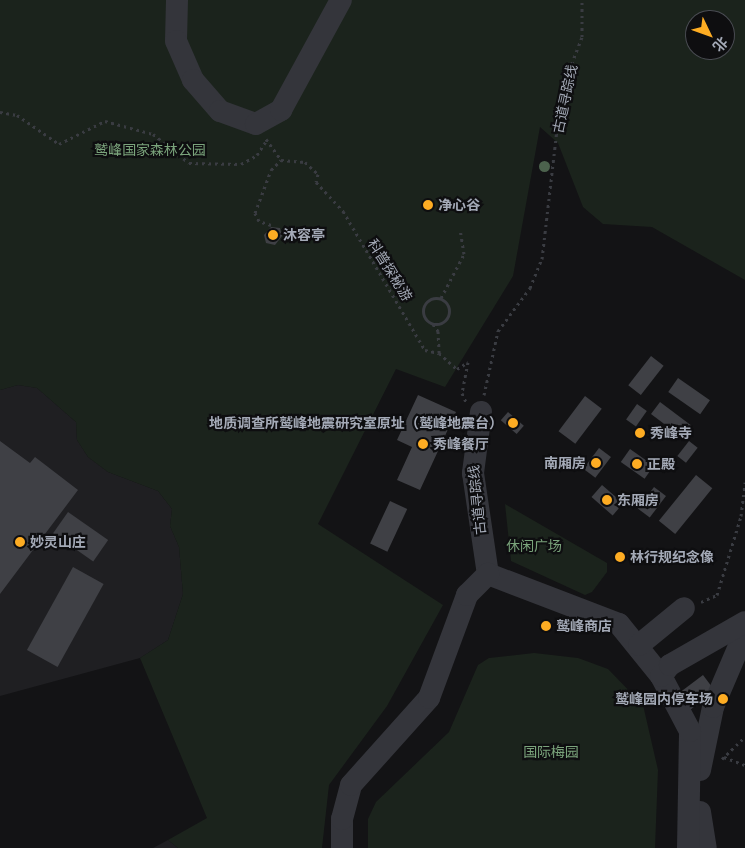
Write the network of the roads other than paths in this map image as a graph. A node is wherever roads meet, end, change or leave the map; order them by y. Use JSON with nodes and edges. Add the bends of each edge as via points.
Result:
{"nodes":[{"id":1,"x":176,"y":0,"type":"edge"},
{"id":2,"x":340,"y":0,"type":"edge"},
{"id":3,"x":481,"y":412,"type":"road end"},
{"id":4,"x":488,"y":574,"type":"junction"},
{"id":5,"x":684,"y":608,"type":"road end"},
{"id":6,"x":745,"y":622,"type":"edge"},
{"id":7,"x":745,"y":632,"type":"edge"},
{"id":8,"x":639,"y":645,"type":"junction"},
{"id":9,"x":661,"y":676,"type":"junction"},
{"id":10,"x":342,"y":848,"type":"edge"},
{"id":11,"x":688,"y":848,"type":"edge"},
{"id":12,"x":706,"y":848,"type":"edge"}],
"edges":[{"from":1,"to":2,"type":"lane","via":[[176,41],[197,85],[220,111],[266,130],[281,110]]},
{"from":3,"to":4,"type":"lane","name":"古道寻踪线","via":[[473,473]]},
{"from":4,"to":8,"type":"lane","via":[[619,624]]},
{"from":4,"to":10,"type":"lane","via":[[467,595],[429,698],[351,785],[342,819]]},
{"from":5,"to":8,"type":"lane"},
{"from":6,"to":9,"type":"lane","via":[[670,665]]},
{"from":7,"to":12,"type":"lane","via":[[713,707],[700,769],[699,803]]},
{"from":8,"to":9,"type":"lane"},
{"from":9,"to":11,"type":"lane","via":[[690,731]]}]}
